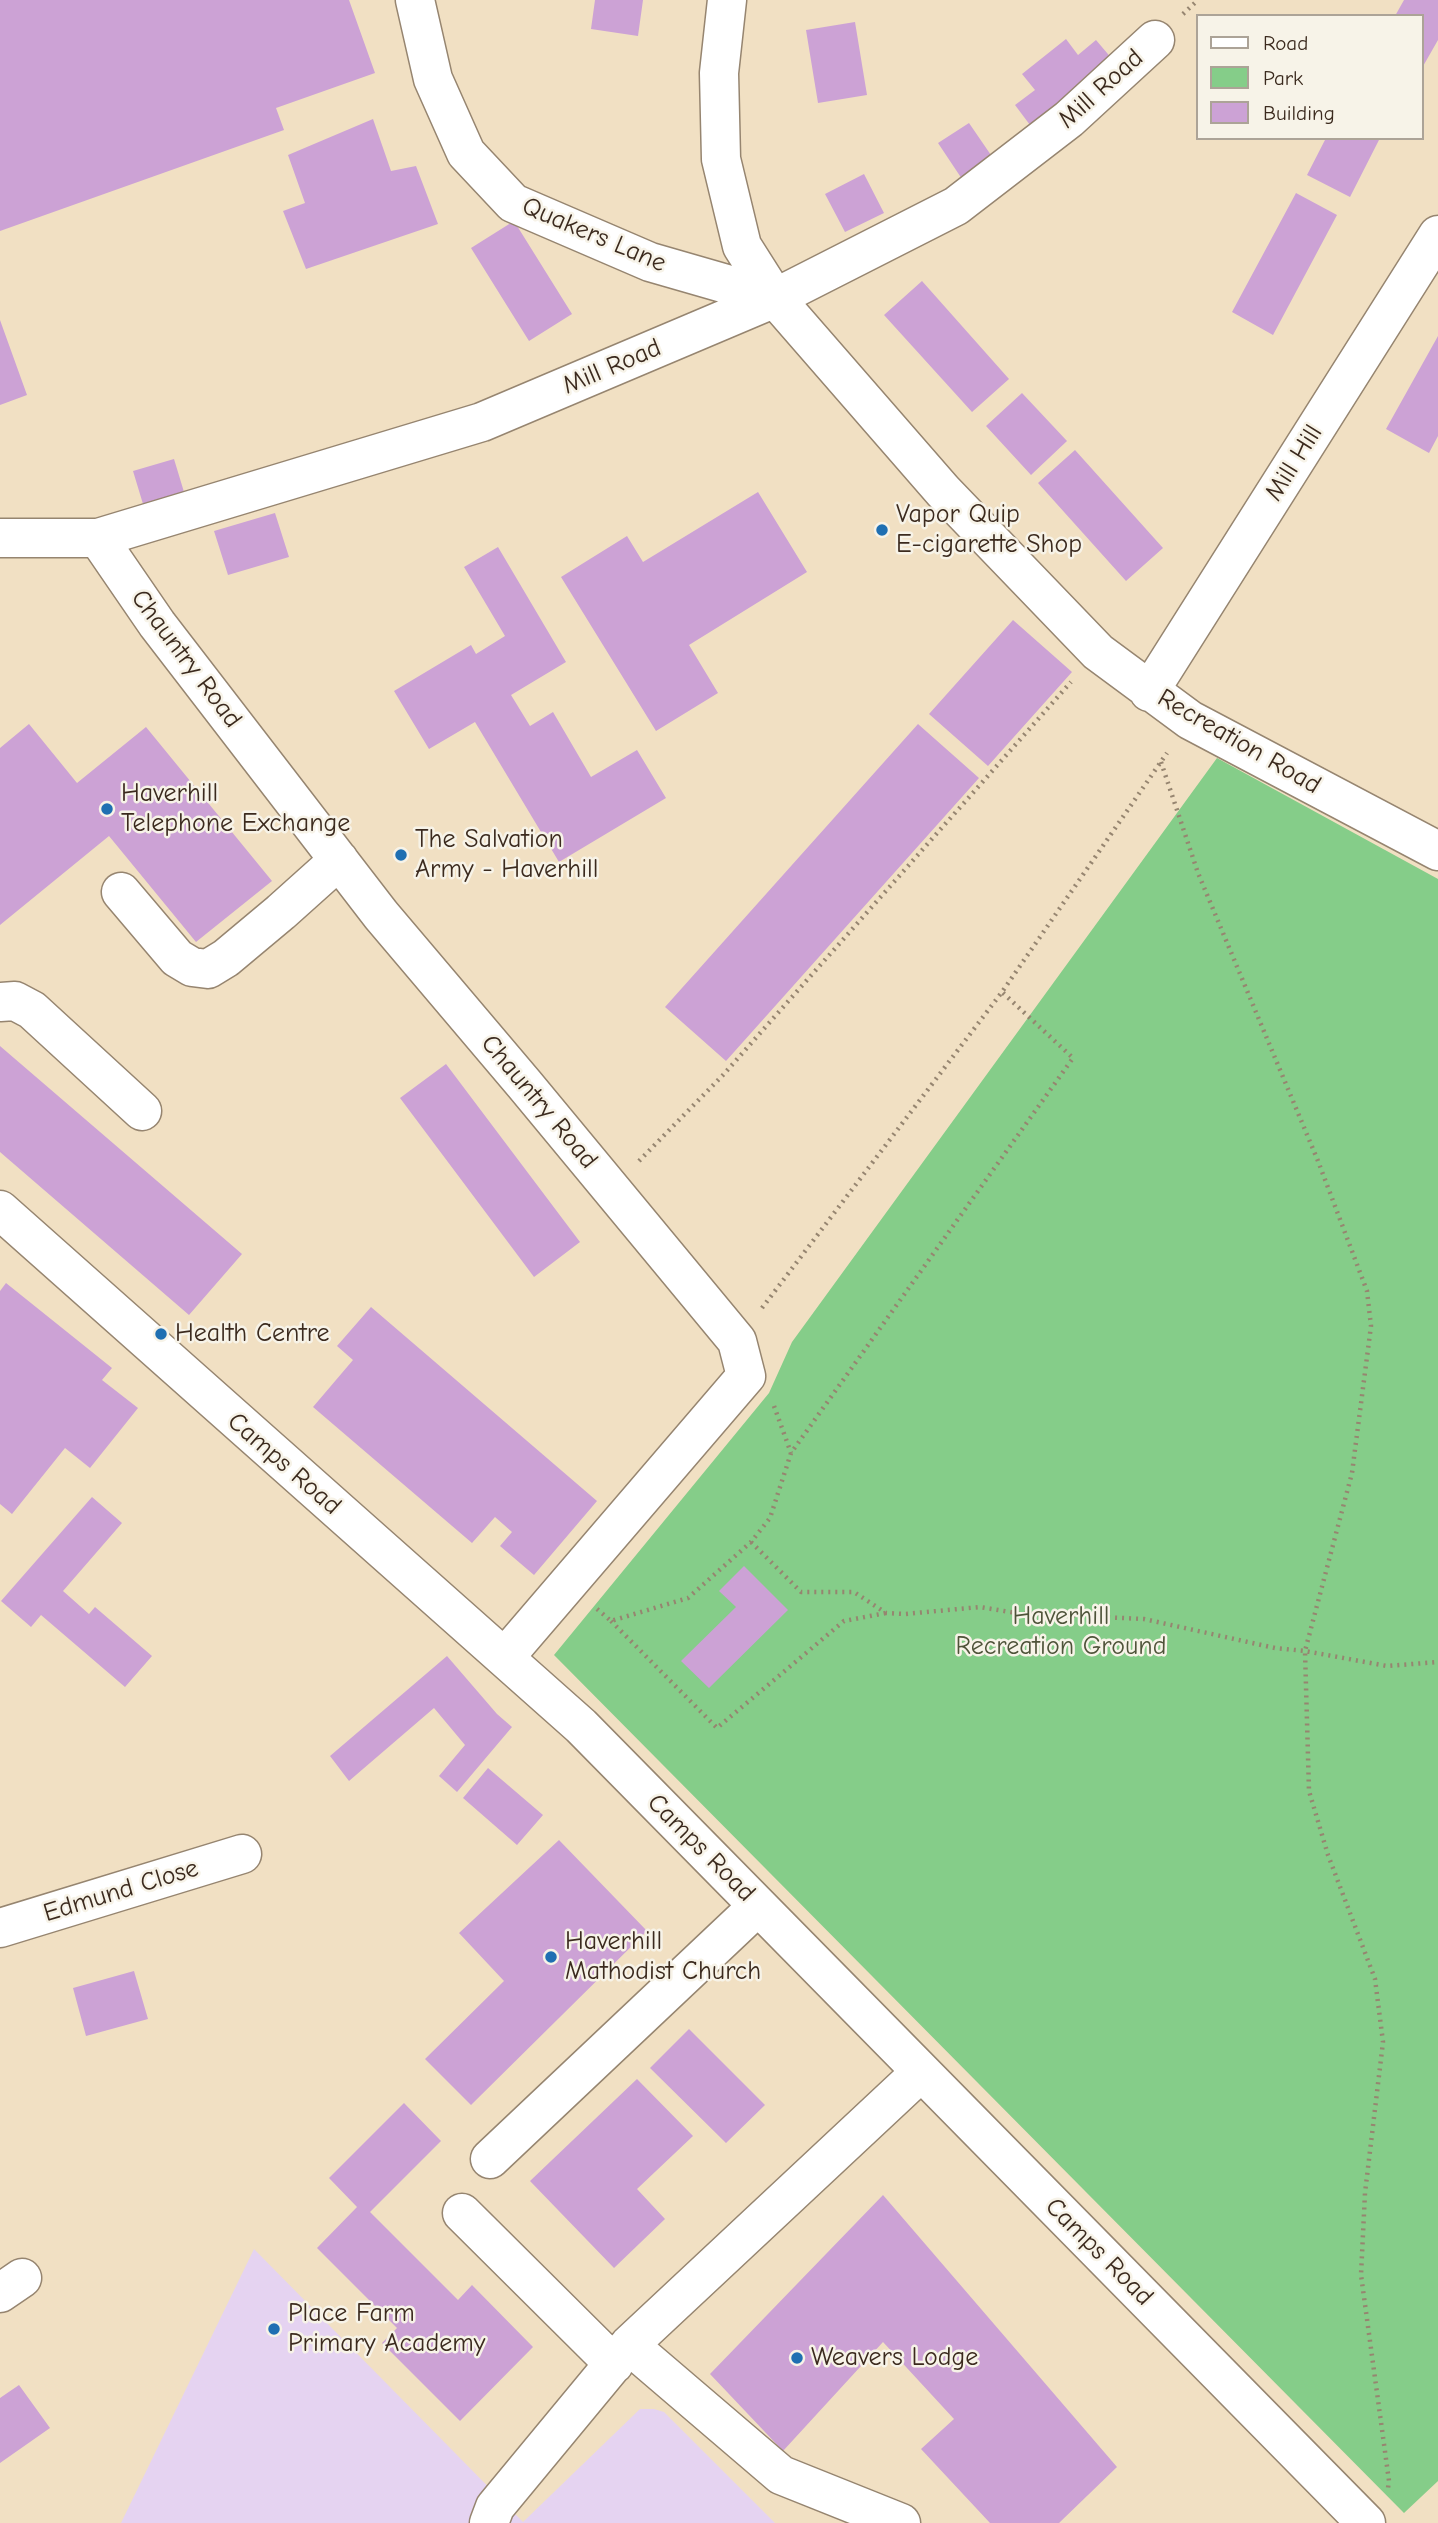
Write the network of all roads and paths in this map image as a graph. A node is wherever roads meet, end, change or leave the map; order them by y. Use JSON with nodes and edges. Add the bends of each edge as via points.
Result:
{"nodes":[{"id":1,"x":415,"y":0,"type":"edge"},
{"id":2,"x":727,"y":0,"type":"edge"},
{"id":3,"x":1155,"y":40,"type":"dead end"},
{"id":4,"x":1438,"y":235,"type":"edge"},
{"id":5,"x":775,"y":298,"type":"junction"},
{"id":6,"x":0,"y":538,"type":"edge"},
{"id":7,"x":99,"y":538,"type":"junction"},
{"id":8,"x":1098,"y":652,"type":"junction"},
{"id":9,"x":1149,"y":692,"type":"junction"},
{"id":10,"x":1190,"y":720,"type":"junction"},
{"id":11,"x":1161,"y":762,"type":"junction"},
{"id":12,"x":1438,"y":851,"type":"edge"},
{"id":13,"x":339,"y":860,"type":"junction"},
{"id":14,"x":121,"y":891,"type":"dead end"},
{"id":15,"x":1002,"y":992,"type":"junction"},
{"id":16,"x":0,"y":1002,"type":"edge"},
{"id":17,"x":142,"y":1111,"type":"dead end"},
{"id":18,"x":612,"y":1189,"type":"junction"},
{"id":19,"x":0,"y":1210,"type":"edge"},
{"id":20,"x":737,"y":1341,"type":"junction"},
{"id":21,"x":751,"y":1542,"type":"junction"},
{"id":22,"x":568,"y":1584,"type":"junction"},
{"id":23,"x":886,"y":1613,"type":"junction"},
{"id":24,"x":611,"y":1621,"type":"junction"},
{"id":25,"x":1305,"y":1651,"type":"junction"},
{"id":26,"x":505,"y":1657,"type":"junction"},
{"id":27,"x":1438,"y":1662,"type":"edge"},
{"id":28,"x":242,"y":1854,"type":"dead end"},
{"id":29,"x":758,"y":1906,"type":"junction"},
{"id":30,"x":0,"y":1927,"type":"edge"},
{"id":31,"x":921,"y":2072,"type":"junction"},
{"id":32,"x":490,"y":2159,"type":"dead end"},
{"id":33,"x":462,"y":2213,"type":"dead end"},
{"id":34,"x":621,"y":2354,"type":"junction"},
{"id":35,"x":1388,"y":2491,"type":"dead end"},
{"id":36,"x":489,"y":2523,"type":"edge"},
{"id":37,"x":901,"y":2523,"type":"edge"},
{"id":38,"x":1366,"y":2523,"type":"edge"}],
"edges":[{"from":1,"to":5,"type":"street","name":"Quakers Lane","via":[[433,79],[466,153],[513,203],[650,262]]},
{"from":2,"to":5,"type":"street","name":"Recreation Road","via":[[719,73],[720,159],[742,246]]},
{"from":3,"to":5,"type":"street","name":"Mill Road","via":[[1069,119],[956,206]]},
{"from":4,"to":9,"type":"street","name":"Mill Hill"},
{"from":5,"to":7,"type":"street","name":"Mill Road","via":[[482,422]]},
{"from":5,"to":8,"type":"street","name":"Recreation Road","via":[[943,491]]},
{"from":6,"to":7,"type":"street","name":"Mill Road"},
{"from":7,"to":13,"type":"street","name":"Chauntry Road","via":[[157,624]]},
{"from":8,"to":9,"type":"street","name":"Recreation Road"},
{"from":8,"to":18,"type":"path","via":[[723,1075]]},
{"from":9,"to":10,"type":"street","name":"Recreation Road"},
{"from":10,"to":11,"type":"path"},
{"from":10,"to":12,"type":"street","name":"Recreation Road"},
{"from":11,"to":15,"type":"path"},
{"from":11,"to":25,"type":"path","via":[[1198,873],[1367,1291],[1371,1326],[1352,1474]]},
{"from":13,"to":14,"type":"street","via":[[208,969],[177,958]]},
{"from":13,"to":18,"type":"street","name":"Chauntry Road"},
{"from":15,"to":20,"type":"path"},
{"from":15,"to":21,"type":"path","via":[[1073,1058],[790,1453],[770,1518]]},
{"from":16,"to":17,"type":"street","via":[[15,1001],[32,1010]]},
{"from":18,"to":20,"type":"street","name":"Chauntry Road"},
{"from":19,"to":26,"type":"street","name":"Camps Road"},
{"from":20,"to":22,"type":"street","name":"Chauntry Road","via":[[746,1377]]},
{"from":21,"to":23,"type":"path","via":[[801,1592],[854,1592]]},
{"from":21,"to":24,"type":"path","via":[[688,1598]]},
{"from":22,"to":24,"type":"path"},
{"from":22,"to":26,"type":"street","name":"Chauntry Road"},
{"from":23,"to":24,"type":"path","via":[[844,1621],[717,1728]]},
{"from":23,"to":25,"type":"path","via":[[980,1607],[1144,1619]]},
{"from":25,"to":27,"type":"path","via":[[1387,1666]]},
{"from":25,"to":35,"type":"path","via":[[1309,1791],[1375,1979],[1383,2042],[1365,2193],[1361,2275]]},
{"from":26,"to":29,"type":"street","name":"Camps Road","via":[[581,1726]]},
{"from":28,"to":30,"type":"street","name":"Edmund Close"},
{"from":29,"to":31,"type":"street","name":"Camps Road"},
{"from":29,"to":32,"type":"street"},
{"from":31,"to":34,"type":"street"},
{"from":31,"to":38,"type":"street","name":"Camps Road"},
{"from":33,"to":34,"type":"street"},
{"from":34,"to":36,"type":"street","via":[[495,2507]]},
{"from":34,"to":37,"type":"street","via":[[781,2475]]}]}
